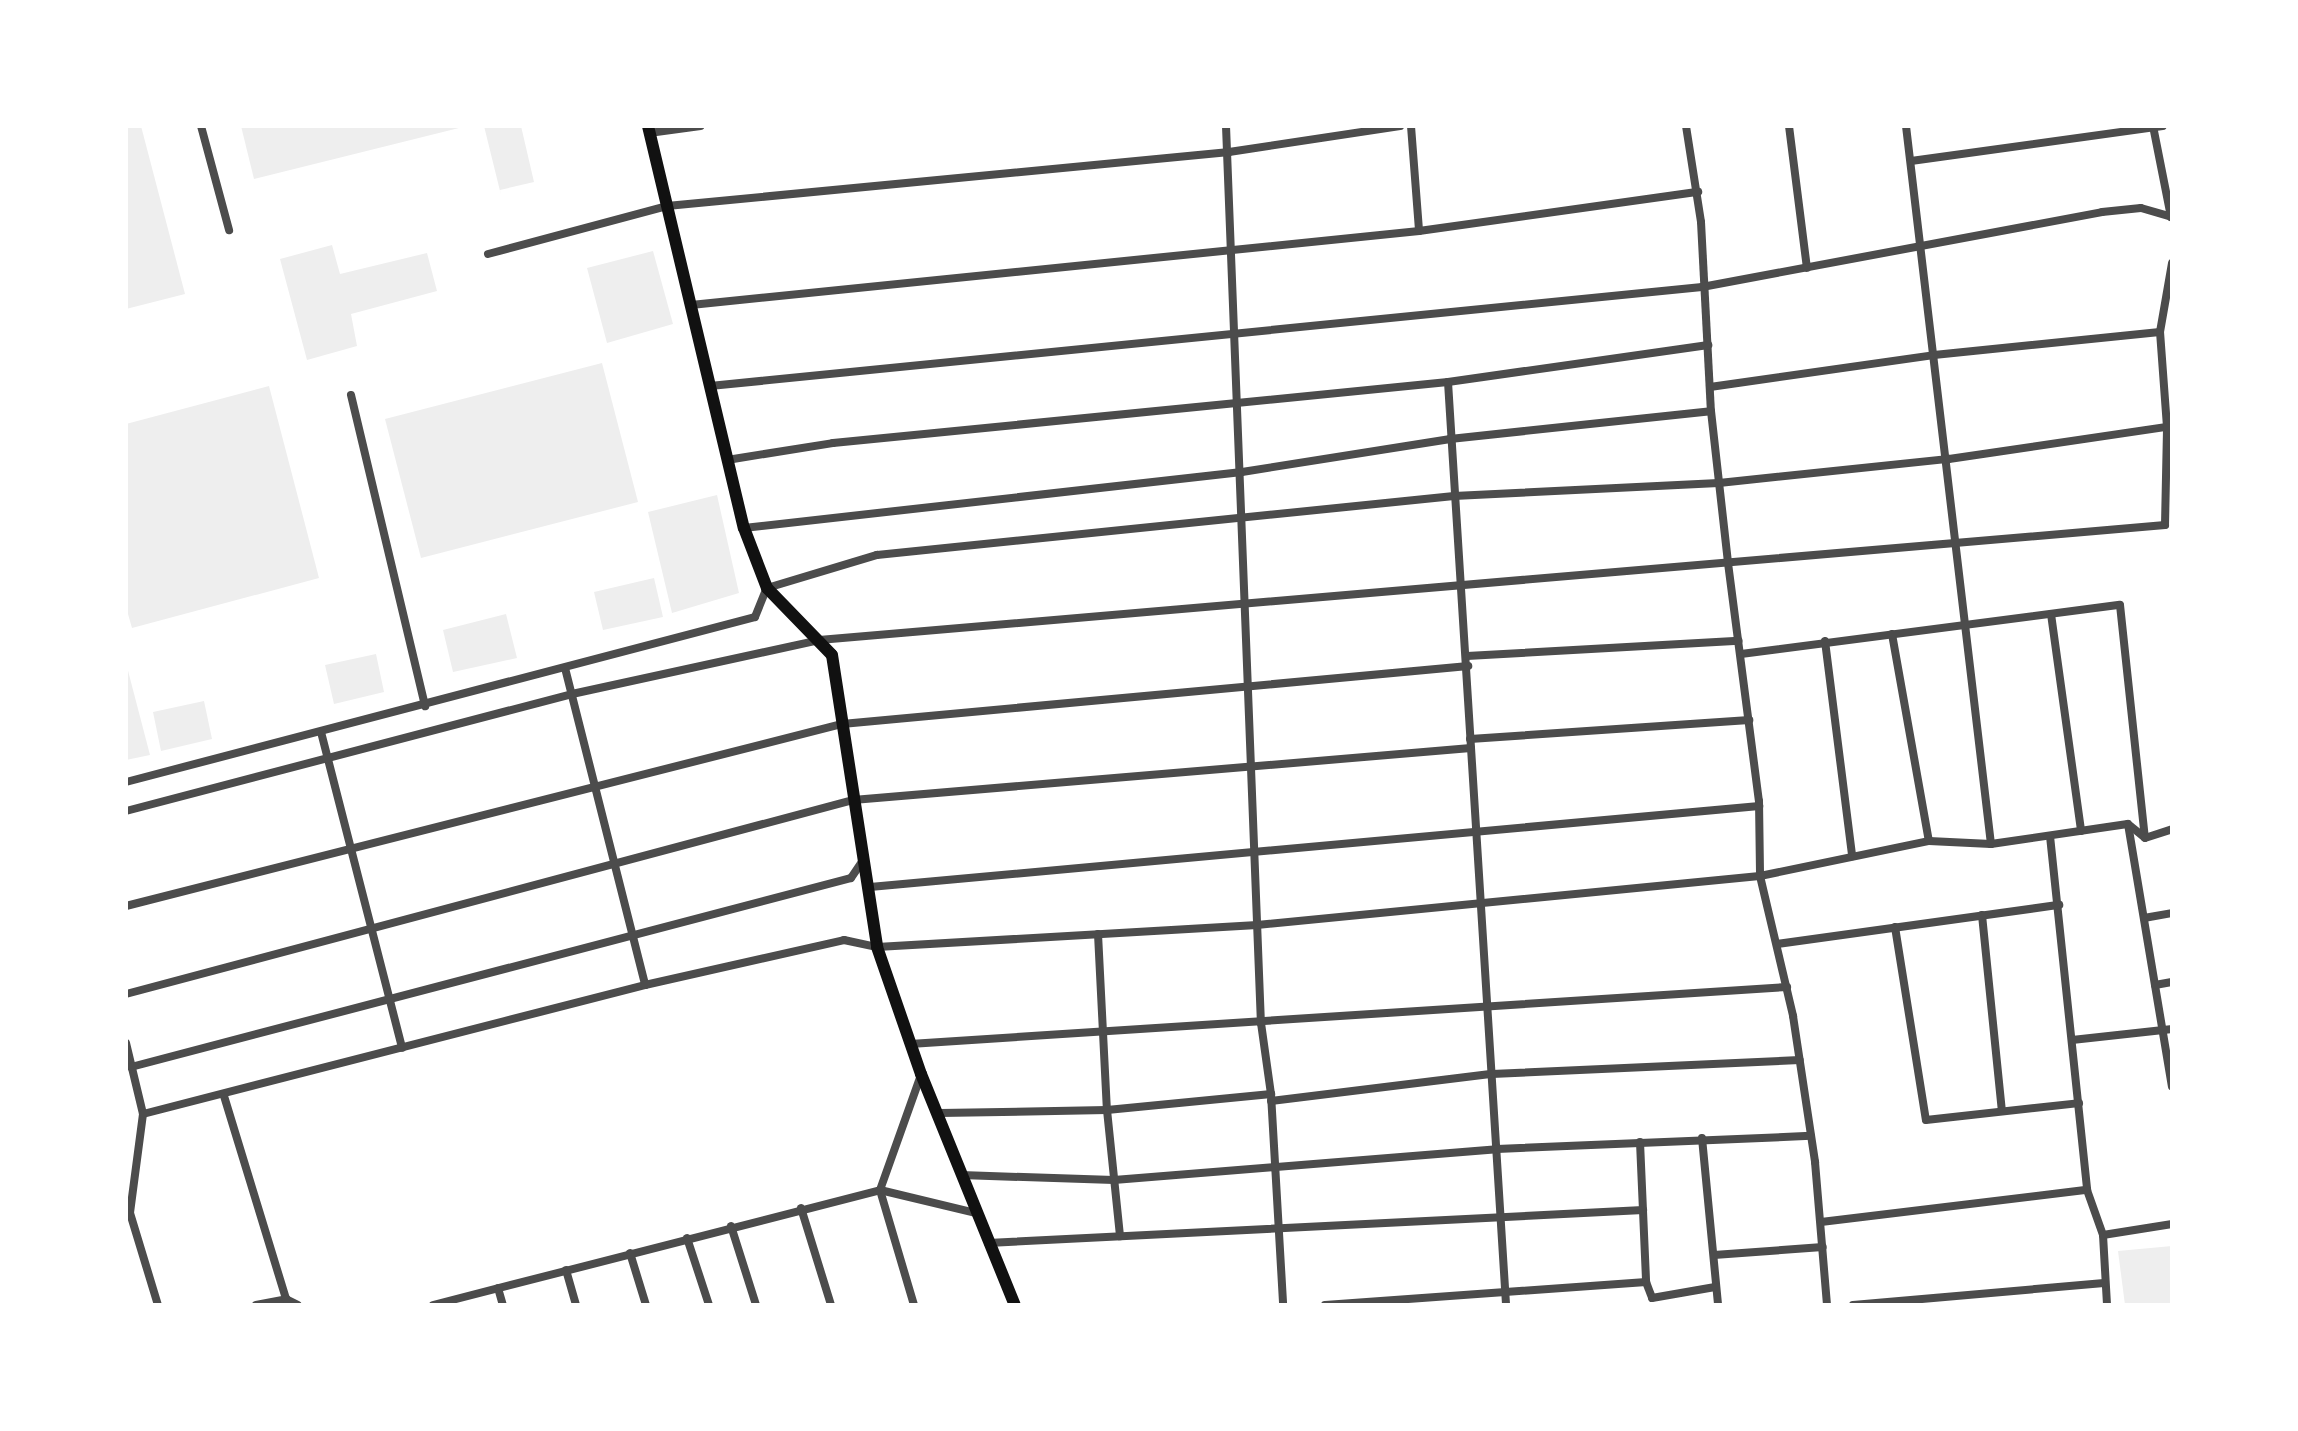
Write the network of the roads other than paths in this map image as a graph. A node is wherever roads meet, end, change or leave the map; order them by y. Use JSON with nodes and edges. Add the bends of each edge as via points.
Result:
{"nodes":[{"id":1,"x":201,"y":126,"type":"edge"},
{"id":2,"x":701,"y":126,"type":"edge"},
{"id":3,"x":1226,"y":126,"type":"edge"},
{"id":4,"x":1400,"y":126,"type":"edge"},
{"id":5,"x":1411,"y":126,"type":"edge"},
{"id":6,"x":1686,"y":126,"type":"edge"},
{"id":7,"x":1789,"y":126,"type":"edge"},
{"id":8,"x":1906,"y":126,"type":"edge"},
{"id":9,"x":2156,"y":126,"type":"edge"},
{"id":10,"x":648,"y":130,"type":"edge"},
{"id":11,"x":1229,"y":152,"type":"junction"},
{"id":12,"x":1911,"y":161,"type":"junction"},
{"id":13,"x":1698,"y":192,"type":"junction"},
{"id":14,"x":667,"y":206,"type":"junction"},
{"id":15,"x":2172,"y":217,"type":"edge"},
{"id":16,"x":229,"y":230,"type":"dead end"},
{"id":17,"x":1419,"y":231,"type":"junction"},
{"id":18,"x":1922,"y":248,"type":"junction"},
{"id":19,"x":1229,"y":252,"type":"junction"},
{"id":20,"x":488,"y":254,"type":"dead end"},
{"id":21,"x":2172,"y":263,"type":"edge"},
{"id":22,"x":1807,"y":268,"type":"junction"},
{"id":23,"x":1702,"y":287,"type":"junction"},
{"id":24,"x":691,"y":305,"type":"junction"},
{"id":25,"x":2160,"y":332,"type":"junction"},
{"id":26,"x":1232,"y":333,"type":"junction"},
{"id":27,"x":1708,"y":345,"type":"junction"},
{"id":28,"x":1934,"y":355,"type":"junction"},
{"id":29,"x":2167,"y":363,"type":"edge"},
{"id":30,"x":1448,"y":382,"type":"junction"},
{"id":31,"x":710,"y":386,"type":"junction"},
{"id":32,"x":1710,"y":387,"type":"junction"},
{"id":33,"x":351,"y":395,"type":"dead end"},
{"id":34,"x":1240,"y":400,"type":"junction"},
{"id":35,"x":1711,"y":411,"type":"junction"},
{"id":36,"x":2170,"y":427,"type":"edge"},
{"id":37,"x":1450,"y":439,"type":"junction"},
{"id":38,"x":1949,"y":459,"type":"junction"},
{"id":39,"x":727,"y":460,"type":"junction"},
{"id":40,"x":1242,"y":472,"type":"junction"},
{"id":41,"x":1719,"y":483,"type":"junction"},
{"id":42,"x":2171,"y":491,"type":"edge"},
{"id":43,"x":1454,"y":496,"type":"junction"},
{"id":44,"x":1242,"y":517,"type":"junction"},
{"id":45,"x":744,"y":528,"type":"junction"},
{"id":46,"x":1955,"y":543,"type":"junction"},
{"id":47,"x":1728,"y":563,"type":"junction"},
{"id":48,"x":1463,"y":583,"type":"junction"},
{"id":49,"x":767,"y":588,"type":"junction"},
{"id":50,"x":1247,"y":606,"type":"junction"},
{"id":51,"x":2051,"y":614,"type":"junction"},
{"id":52,"x":1965,"y":625,"type":"junction"},
{"id":53,"x":1892,"y":634,"type":"junction"},
{"id":54,"x":819,"y":640,"type":"junction"},
{"id":55,"x":1739,"y":641,"type":"junction"},
{"id":56,"x":1825,"y":641,"type":"junction"},
{"id":57,"x":1741,"y":654,"type":"junction"},
{"id":58,"x":1467,"y":661,"type":"junction"},
{"id":59,"x":565,"y":668,"type":"junction"},
{"id":60,"x":1250,"y":690,"type":"junction"},
{"id":61,"x":572,"y":694,"type":"junction"},
{"id":62,"x":425,"y":706,"type":"junction"},
{"id":63,"x":1749,"y":720,"type":"junction"},
{"id":64,"x":842,"y":724,"type":"junction"},
{"id":65,"x":321,"y":732,"type":"junction"},
{"id":66,"x":1471,"y":743,"type":"junction"},
{"id":67,"x":329,"y":758,"type":"junction"},
{"id":68,"x":1252,"y":764,"type":"junction"},
{"id":69,"x":126,"y":782,"type":"edge"},
{"id":70,"x":596,"y":788,"type":"junction"},
{"id":71,"x":853,"y":800,"type":"junction"},
{"id":72,"x":1759,"y":806,"type":"junction"},
{"id":73,"x":126,"y":811,"type":"edge"},
{"id":74,"x":2128,"y":824,"type":"junction"},
{"id":75,"x":2172,"y":829,"type":"edge"},
{"id":76,"x":2081,"y":831,"type":"junction"},
{"id":77,"x":1477,"y":833,"type":"junction"},
{"id":78,"x":2050,"y":836,"type":"junction"},
{"id":79,"x":2145,"y":838,"type":"junction"},
{"id":80,"x":1929,"y":841,"type":"junction"},
{"id":81,"x":1991,"y":844,"type":"junction"},
{"id":82,"x":352,"y":850,"type":"junction"},
{"id":83,"x":1255,"y":850,"type":"junction"},
{"id":84,"x":1852,"y":856,"type":"junction"},
{"id":85,"x":865,"y":858,"type":"junction"},
{"id":86,"x":615,"y":860,"type":"junction"},
{"id":87,"x":1760,"y":876,"type":"junction"},
{"id":88,"x":870,"y":887,"type":"junction"},
{"id":89,"x":1481,"y":904,"type":"junction"},
{"id":90,"x":2059,"y":905,"type":"junction"},
{"id":91,"x":126,"y":906,"type":"edge"},
{"id":92,"x":2172,"y":913,"type":"edge"},
{"id":93,"x":1982,"y":915,"type":"junction"},
{"id":94,"x":2144,"y":918,"type":"junction"},
{"id":95,"x":371,"y":925,"type":"junction"},
{"id":96,"x":1257,"y":925,"type":"junction"},
{"id":97,"x":1895,"y":927,"type":"junction"},
{"id":98,"x":1098,"y":934,"type":"junction"},
{"id":99,"x":633,"y":935,"type":"junction"},
{"id":100,"x":1777,"y":944,"type":"junction"},
{"id":101,"x":877,"y":947,"type":"junction"},
{"id":102,"x":2172,"y":982,"type":"edge"},
{"id":103,"x":645,"y":985,"type":"junction"},
{"id":104,"x":2155,"y":985,"type":"junction"},
{"id":105,"x":1787,"y":987,"type":"junction"},
{"id":106,"x":126,"y":994,"type":"edge"},
{"id":107,"x":391,"y":997,"type":"junction"},
{"id":108,"x":1487,"y":1004,"type":"junction"},
{"id":109,"x":1261,"y":1023,"type":"junction"},
{"id":110,"x":1101,"y":1029,"type":"junction"},
{"id":111,"x":2167,"y":1030,"type":"edge"},
{"id":112,"x":2072,"y":1040,"type":"junction"},
{"id":113,"x":126,"y":1043,"type":"edge"},
{"id":114,"x":910,"y":1044,"type":"junction"},
{"id":115,"x":402,"y":1048,"type":"junction"},
{"id":116,"x":1800,"y":1060,"type":"junction"},
{"id":117,"x":131,"y":1067,"type":"junction"},
{"id":118,"x":921,"y":1074,"type":"junction"},
{"id":119,"x":1492,"y":1074,"type":"junction"},
{"id":120,"x":2172,"y":1086,"type":"edge"},
{"id":121,"x":224,"y":1096,"type":"junction"},
{"id":122,"x":1271,"y":1098,"type":"junction"},
{"id":123,"x":2079,"y":1103,"type":"junction"},
{"id":124,"x":1107,"y":1110,"type":"junction"},
{"id":125,"x":2002,"y":1111,"type":"junction"},
{"id":126,"x":940,"y":1113,"type":"junction"},
{"id":127,"x":143,"y":1114,"type":"junction"},
{"id":128,"x":1811,"y":1136,"type":"junction"},
{"id":129,"x":1702,"y":1138,"type":"junction"},
{"id":130,"x":1640,"y":1142,"type":"junction"},
{"id":131,"x":1497,"y":1149,"type":"junction"},
{"id":132,"x":1275,"y":1165,"type":"junction"},
{"id":133,"x":961,"y":1175,"type":"junction"},
{"id":134,"x":1114,"y":1180,"type":"junction"},
{"id":135,"x":131,"y":1186,"type":"edge"},
{"id":136,"x":880,"y":1190,"type":"junction"},
{"id":137,"x":2087,"y":1190,"type":"junction"},
{"id":138,"x":801,"y":1208,"type":"junction"},
{"id":139,"x":1643,"y":1210,"type":"junction"},
{"id":140,"x":976,"y":1213,"type":"junction"},
{"id":141,"x":1501,"y":1216,"type":"junction"},
{"id":142,"x":1821,"y":1222,"type":"junction"},
{"id":143,"x":2172,"y":1224,"type":"edge"},
{"id":144,"x":731,"y":1226,"type":"junction"},
{"id":145,"x":1278,"y":1230,"type":"junction"},
{"id":146,"x":2103,"y":1235,"type":"junction"},
{"id":147,"x":1120,"y":1236,"type":"junction"},
{"id":148,"x":687,"y":1238,"type":"junction"},
{"id":149,"x":987,"y":1243,"type":"junction"},
{"id":150,"x":1823,"y":1247,"type":"junction"},
{"id":151,"x":630,"y":1253,"type":"junction"},
{"id":152,"x":1714,"y":1255,"type":"junction"},
{"id":153,"x":566,"y":1270,"type":"junction"},
{"id":154,"x":1646,"y":1282,"type":"junction"},
{"id":155,"x":2104,"y":1283,"type":"junction"},
{"id":156,"x":1715,"y":1287,"type":"junction"},
{"id":157,"x":498,"y":1288,"type":"junction"},
{"id":158,"x":1506,"y":1300,"type":"edge"},
{"id":159,"x":1652,"y":1301,"type":"edge"},
{"id":160,"x":287,"y":1302,"type":"edge"},
{"id":161,"x":1422,"y":1302,"type":"edge"},
{"id":162,"x":158,"y":1305,"type":"edge"},
{"id":163,"x":256,"y":1305,"type":"edge"},
{"id":164,"x":298,"y":1305,"type":"edge"},
{"id":165,"x":433,"y":1305,"type":"edge"},
{"id":166,"x":503,"y":1305,"type":"edge"},
{"id":167,"x":576,"y":1305,"type":"edge"},
{"id":168,"x":646,"y":1305,"type":"edge"},
{"id":169,"x":709,"y":1305,"type":"edge"},
{"id":170,"x":756,"y":1305,"type":"edge"},
{"id":171,"x":831,"y":1305,"type":"edge"},
{"id":172,"x":914,"y":1305,"type":"edge"},
{"id":173,"x":1015,"y":1305,"type":"edge"},
{"id":174,"x":1283,"y":1305,"type":"edge"},
{"id":175,"x":1325,"y":1305,"type":"edge"},
{"id":176,"x":1718,"y":1305,"type":"edge"},
{"id":177,"x":1827,"y":1305,"type":"edge"},
{"id":178,"x":1853,"y":1305,"type":"edge"},
{"id":179,"x":2107,"y":1305,"type":"edge"}],
"edges":[{"from":1,"to":16,"type":"street"},
{"from":2,"to":10,"type":"street"},
{"from":3,"to":11,"type":"street"},
{"from":4,"to":11,"type":"street"},
{"from":5,"to":17,"type":"street"},
{"from":6,"to":13,"type":"street"},
{"from":7,"to":22,"type":"street"},
{"from":8,"to":12,"type":"street"},
{"from":9,"to":12,"type":"street"},
{"from":9,"to":15,"type":"street"},
{"from":10,"to":14,"type":"main road"},
{"from":11,"to":14,"type":"street"},
{"from":11,"to":19,"type":"street"},
{"from":12,"to":18,"type":"street"},
{"from":13,"to":17,"type":"street"},
{"from":13,"to":23,"type":"street"},
{"from":14,"to":20,"type":"street"},
{"from":14,"to":24,"type":"main road"},
{"from":15,"to":18,"type":"street","via":[[2141,208],[2102,212]]},
{"from":17,"to":19,"type":"street"},
{"from":18,"to":22,"type":"street"},
{"from":18,"to":28,"type":"street"},
{"from":19,"to":24,"type":"street"},
{"from":19,"to":26,"type":"street"},
{"from":21,"to":25,"type":"street"},
{"from":22,"to":23,"type":"street"},
{"from":23,"to":26,"type":"street"},
{"from":23,"to":27,"type":"street"},
{"from":24,"to":31,"type":"main road"},
{"from":25,"to":28,"type":"street"},
{"from":25,"to":29,"type":"street"},
{"from":26,"to":31,"type":"street"},
{"from":26,"to":34,"type":"street"},
{"from":27,"to":30,"type":"street"},
{"from":27,"to":32,"type":"street"},
{"from":28,"to":32,"type":"street"},
{"from":28,"to":38,"type":"street"},
{"from":29,"to":36,"type":"street"},
{"from":30,"to":34,"type":"street"},
{"from":30,"to":37,"type":"street"},
{"from":31,"to":39,"type":"main road"},
{"from":32,"to":35,"type":"street"},
{"from":33,"to":62,"type":"street"},
{"from":34,"to":39,"type":"street","via":[[833,443]]},
{"from":34,"to":40,"type":"street"},
{"from":35,"to":37,"type":"street"},
{"from":35,"to":41,"type":"street"},
{"from":36,"to":38,"type":"street"},
{"from":36,"to":42,"type":"street"},
{"from":37,"to":40,"type":"street"},
{"from":37,"to":43,"type":"street"},
{"from":38,"to":41,"type":"street"},
{"from":38,"to":46,"type":"street"},
{"from":39,"to":45,"type":"main road"},
{"from":40,"to":44,"type":"street"},
{"from":40,"to":45,"type":"street"},
{"from":41,"to":43,"type":"street"},
{"from":41,"to":47,"type":"street"},
{"from":42,"to":46,"type":"street","via":[[2165,525]]},
{"from":43,"to":44,"type":"street"},
{"from":43,"to":48,"type":"street"},
{"from":44,"to":49,"type":"street","via":[[877,555]]},
{"from":44,"to":50,"type":"street"},
{"from":45,"to":49,"type":"main road"},
{"from":46,"to":47,"type":"street"},
{"from":46,"to":52,"type":"street"},
{"from":47,"to":48,"type":"street"},
{"from":47,"to":55,"type":"street"},
{"from":48,"to":50,"type":"street"},
{"from":48,"to":58,"type":"street"},
{"from":49,"to":54,"type":"main road"},
{"from":49,"to":59,"type":"street","via":[[755,617]]},
{"from":50,"to":54,"type":"street"},
{"from":50,"to":60,"type":"street"},
{"from":51,"to":52,"type":"street"},
{"from":51,"to":76,"type":"street"},
{"from":51,"to":79,"type":"street","via":[[2120,605]]},
{"from":52,"to":53,"type":"street"},
{"from":52,"to":81,"type":"street"},
{"from":53,"to":56,"type":"street"},
{"from":53,"to":80,"type":"street"},
{"from":54,"to":61,"type":"street"},
{"from":54,"to":64,"type":"main road","via":[[832,655]]},
{"from":55,"to":57,"type":"street"},
{"from":55,"to":58,"type":"street"},
{"from":56,"to":57,"type":"street"},
{"from":56,"to":84,"type":"street"},
{"from":57,"to":63,"type":"street"},
{"from":58,"to":60,"type":"street"},
{"from":58,"to":66,"type":"street"},
{"from":59,"to":61,"type":"street"},
{"from":59,"to":62,"type":"street"},
{"from":60,"to":64,"type":"street"},
{"from":60,"to":68,"type":"street"},
{"from":61,"to":67,"type":"street"},
{"from":61,"to":70,"type":"street"},
{"from":62,"to":65,"type":"street"},
{"from":63,"to":66,"type":"street"},
{"from":63,"to":72,"type":"street"},
{"from":64,"to":70,"type":"street"},
{"from":64,"to":71,"type":"main road"},
{"from":65,"to":67,"type":"street"},
{"from":65,"to":69,"type":"street"},
{"from":66,"to":68,"type":"street"},
{"from":66,"to":77,"type":"street"},
{"from":67,"to":73,"type":"street"},
{"from":67,"to":82,"type":"street"},
{"from":68,"to":71,"type":"street"},
{"from":68,"to":83,"type":"street"},
{"from":70,"to":82,"type":"street"},
{"from":70,"to":86,"type":"street"},
{"from":71,"to":85,"type":"main road"},
{"from":71,"to":86,"type":"street"},
{"from":72,"to":77,"type":"street"},
{"from":72,"to":87,"type":"street"},
{"from":74,"to":76,"type":"street"},
{"from":74,"to":79,"type":"street"},
{"from":74,"to":94,"type":"street"},
{"from":75,"to":79,"type":"street"},
{"from":76,"to":78,"type":"street"},
{"from":77,"to":83,"type":"street"},
{"from":77,"to":89,"type":"street"},
{"from":78,"to":81,"type":"street"},
{"from":78,"to":90,"type":"street"},
{"from":80,"to":81,"type":"street"},
{"from":80,"to":84,"type":"street"},
{"from":82,"to":91,"type":"street"},
{"from":82,"to":95,"type":"street"},
{"from":83,"to":88,"type":"street"},
{"from":83,"to":96,"type":"street"},
{"from":84,"to":87,"type":"street"},
{"from":85,"to":88,"type":"main road"},
{"from":85,"to":99,"type":"street","via":[[851,878]]},
{"from":86,"to":95,"type":"street"},
{"from":86,"to":99,"type":"street"},
{"from":87,"to":89,"type":"street"},
{"from":87,"to":100,"type":"street"},
{"from":88,"to":101,"type":"main road"},
{"from":89,"to":96,"type":"street"},
{"from":89,"to":108,"type":"street"},
{"from":90,"to":93,"type":"street"},
{"from":90,"to":112,"type":"street"},
{"from":92,"to":94,"type":"street"},
{"from":93,"to":97,"type":"street"},
{"from":93,"to":125,"type":"street"},
{"from":94,"to":104,"type":"street"},
{"from":95,"to":106,"type":"street"},
{"from":95,"to":107,"type":"street"},
{"from":96,"to":98,"type":"street"},
{"from":96,"to":109,"type":"street"},
{"from":97,"to":100,"type":"street"},
{"from":97,"to":125,"type":"street","via":[[1926,1120]]},
{"from":98,"to":101,"type":"street"},
{"from":98,"to":110,"type":"street"},
{"from":99,"to":103,"type":"street"},
{"from":99,"to":107,"type":"street"},
{"from":100,"to":105,"type":"street"},
{"from":101,"to":103,"type":"street","via":[[844,940]]},
{"from":101,"to":114,"type":"main road"},
{"from":102,"to":104,"type":"street"},
{"from":103,"to":115,"type":"street"},
{"from":104,"to":111,"type":"street"},
{"from":105,"to":108,"type":"street"},
{"from":105,"to":116,"type":"street"},
{"from":107,"to":115,"type":"street"},
{"from":107,"to":117,"type":"street"},
{"from":108,"to":109,"type":"street"},
{"from":108,"to":119,"type":"street"},
{"from":109,"to":110,"type":"street"},
{"from":109,"to":122,"type":"street"},
{"from":110,"to":114,"type":"street"},
{"from":110,"to":124,"type":"street"},
{"from":111,"to":112,"type":"street"},
{"from":111,"to":120,"type":"street"},
{"from":112,"to":123,"type":"street"},
{"from":113,"to":117,"type":"street"},
{"from":114,"to":118,"type":"main road"},
{"from":115,"to":121,"type":"street"},
{"from":116,"to":119,"type":"street"},
{"from":116,"to":128,"type":"street"},
{"from":117,"to":127,"type":"street"},
{"from":118,"to":126,"type":"main road"},
{"from":118,"to":136,"type":"street"},
{"from":119,"to":122,"type":"street"},
{"from":119,"to":131,"type":"street"},
{"from":121,"to":127,"type":"street"},
{"from":121,"to":160,"type":"street"},
{"from":122,"to":124,"type":"street"},
{"from":122,"to":132,"type":"street"},
{"from":123,"to":125,"type":"street"},
{"from":123,"to":137,"type":"street"},
{"from":124,"to":126,"type":"street"},
{"from":124,"to":134,"type":"street"},
{"from":126,"to":133,"type":"main road"},
{"from":127,"to":135,"type":"street"},
{"from":128,"to":129,"type":"street"},
{"from":128,"to":142,"type":"street"},
{"from":129,"to":130,"type":"street"},
{"from":129,"to":152,"type":"street"},
{"from":130,"to":131,"type":"street"},
{"from":130,"to":139,"type":"street"},
{"from":131,"to":132,"type":"street"},
{"from":131,"to":141,"type":"street"},
{"from":132,"to":134,"type":"street"},
{"from":132,"to":145,"type":"street"},
{"from":133,"to":134,"type":"street"},
{"from":133,"to":140,"type":"main road"},
{"from":134,"to":147,"type":"street"},
{"from":135,"to":162,"type":"street","via":[[130,1213]]},
{"from":136,"to":138,"type":"street"},
{"from":136,"to":140,"type":"street"},
{"from":136,"to":172,"type":"street"},
{"from":137,"to":142,"type":"street"},
{"from":137,"to":146,"type":"street"},
{"from":138,"to":144,"type":"street"},
{"from":138,"to":171,"type":"street"},
{"from":139,"to":141,"type":"street"},
{"from":139,"to":154,"type":"street"},
{"from":140,"to":149,"type":"main road"},
{"from":141,"to":145,"type":"street"},
{"from":141,"to":158,"type":"street"},
{"from":142,"to":150,"type":"street"},
{"from":143,"to":146,"type":"street"},
{"from":144,"to":148,"type":"street"},
{"from":144,"to":170,"type":"street"},
{"from":145,"to":147,"type":"street"},
{"from":145,"to":174,"type":"street"},
{"from":146,"to":155,"type":"street"},
{"from":147,"to":149,"type":"street"},
{"from":148,"to":151,"type":"street"},
{"from":148,"to":169,"type":"street"},
{"from":149,"to":173,"type":"main road"},
{"from":150,"to":152,"type":"street"},
{"from":150,"to":177,"type":"street"},
{"from":151,"to":153,"type":"street"},
{"from":151,"to":168,"type":"street"},
{"from":152,"to":156,"type":"street"},
{"from":153,"to":157,"type":"street"},
{"from":153,"to":167,"type":"street"},
{"from":154,"to":158,"type":"street"},
{"from":154,"to":159,"type":"street"},
{"from":155,"to":178,"type":"street"},
{"from":155,"to":179,"type":"street"},
{"from":156,"to":159,"type":"street"},
{"from":156,"to":176,"type":"street"},
{"from":157,"to":165,"type":"street"},
{"from":157,"to":166,"type":"street"},
{"from":158,"to":161,"type":"street"},
{"from":160,"to":163,"type":"street"},
{"from":160,"to":164,"type":"street"},
{"from":161,"to":175,"type":"street"}]}
